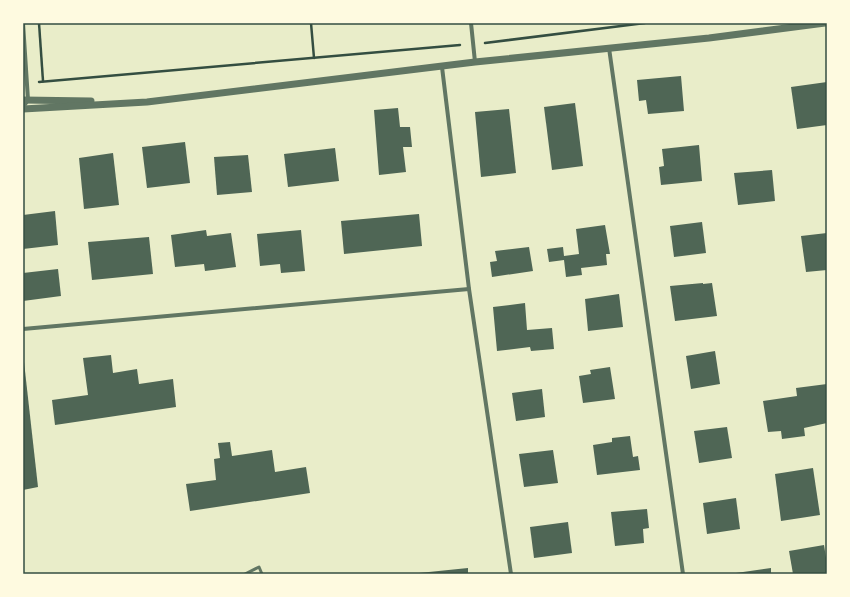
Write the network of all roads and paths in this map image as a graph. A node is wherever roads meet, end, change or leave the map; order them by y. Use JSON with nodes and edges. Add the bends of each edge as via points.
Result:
{"nodes":[{"id":1,"x":23,"y":23,"type":"edge"},
{"id":2,"x":39,"y":23,"type":"edge"},
{"id":3,"x":311,"y":23,"type":"edge"},
{"id":4,"x":471,"y":23,"type":"edge"},
{"id":5,"x":645,"y":23,"type":"edge"},
{"id":6,"x":825,"y":23,"type":"edge"},
{"id":7,"x":472,"y":44,"type":"junction"},
{"id":8,"x":24,"y":46,"type":"edge"},
{"id":9,"x":609,"y":47,"type":"junction"},
{"id":10,"x":23,"y":55,"type":"edge"},
{"id":11,"x":314,"y":58,"type":"junction"},
{"id":12,"x":475,"y":62,"type":"junction"},
{"id":13,"x":442,"y":67,"type":"junction"},
{"id":14,"x":26,"y":100,"type":"edge"},
{"id":15,"x":147,"y":102,"type":"junction"},
{"id":16,"x":23,"y":108,"type":"edge"},
{"id":17,"x":469,"y":289,"type":"junction"},
{"id":18,"x":23,"y":329,"type":"edge"},
{"id":19,"x":245,"y":574,"type":"edge"},
{"id":20,"x":262,"y":574,"type":"edge"},
{"id":21,"x":511,"y":574,"type":"edge"},
{"id":22,"x":683,"y":574,"type":"edge"}],
"edges":[{"from":1,"to":8,"type":"street"},
{"from":2,"to":11,"type":"path","via":[[43,81]]},
{"from":3,"to":11,"type":"path"},
{"from":4,"to":7,"type":"street"},
{"from":5,"to":7,"type":"path"},
{"from":6,"to":9,"type":"street","via":[[709,38]]},
{"from":7,"to":11,"type":"path"},
{"from":7,"to":12,"type":"street"},
{"from":8,"to":10,"type":"street"},
{"from":8,"to":14,"type":"street"},
{"from":9,"to":12,"type":"street"},
{"from":9,"to":22,"type":"street"},
{"from":12,"to":13,"type":"street"},
{"from":13,"to":15,"type":"street"},
{"from":13,"to":17,"type":"street"},
{"from":14,"to":15,"type":"street"},
{"from":14,"to":16,"type":"street"},
{"from":15,"to":16,"type":"street"},
{"from":17,"to":18,"type":"street"},
{"from":17,"to":21,"type":"street"},
{"from":19,"to":20,"type":"lane","via":[[259,567]]}]}
